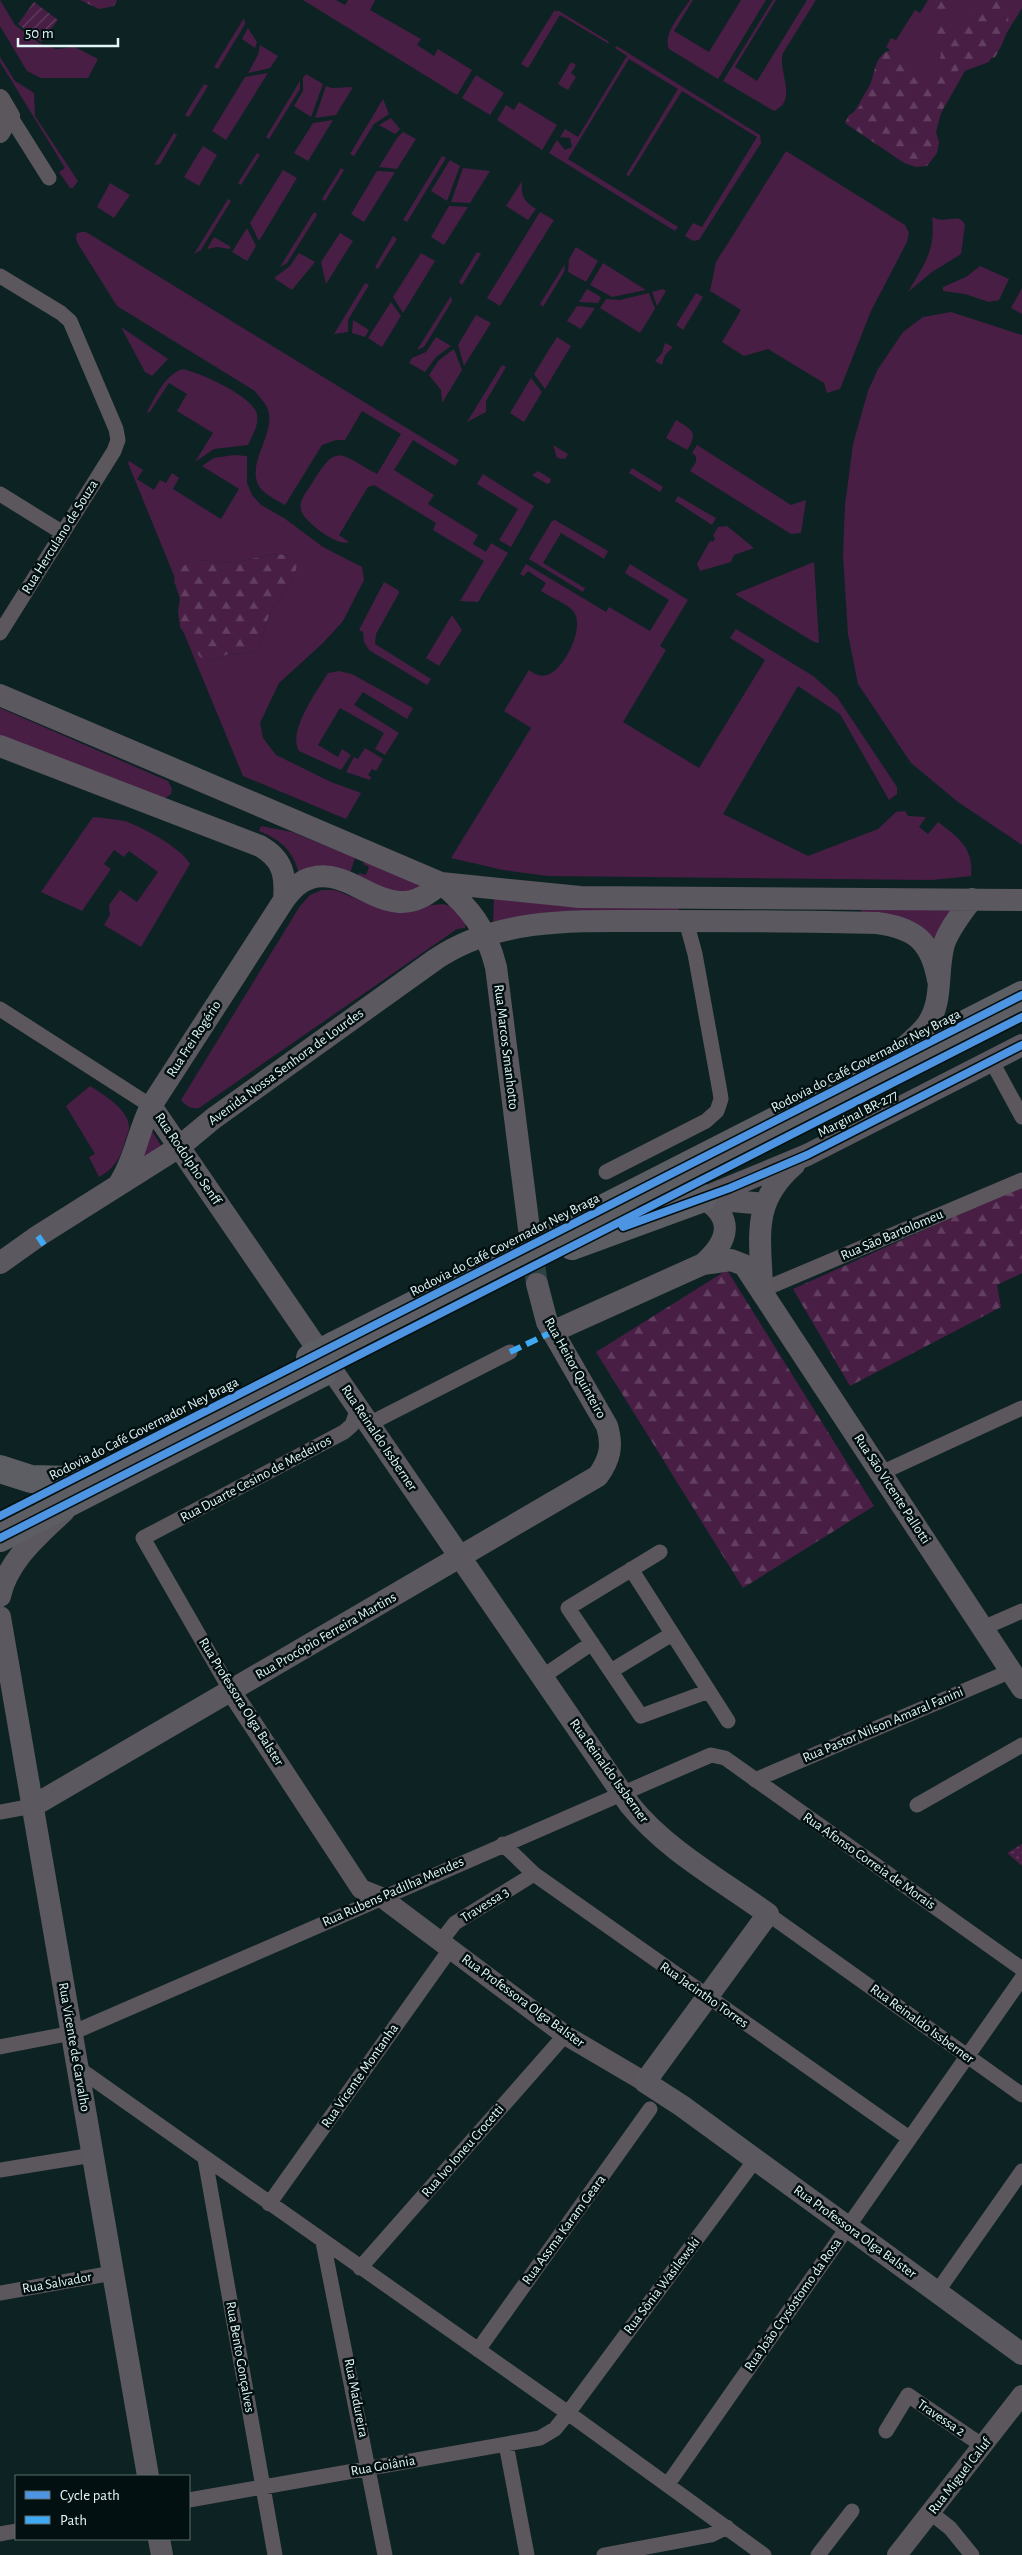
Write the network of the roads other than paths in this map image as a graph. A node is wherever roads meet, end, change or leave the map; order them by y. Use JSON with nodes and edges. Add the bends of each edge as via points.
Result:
{"nodes":[{"id":1,"x":3,"y":116,"type":"edge"},
{"id":2,"x":49,"y":178,"type":"dead end"},
{"id":3,"x":0,"y":276,"type":"edge"},
{"id":4,"x":0,"y":494,"type":"edge"},
{"id":5,"x":63,"y":533,"type":"junction"},
{"id":6,"x":0,"y":634,"type":"edge"},
{"id":7,"x":0,"y":695,"type":"edge"},
{"id":8,"x":0,"y":746,"type":"edge"},
{"id":9,"x":441,"y":883,"type":"junction"},
{"id":10,"x":708,"y":898,"type":"junction"},
{"id":11,"x":972,"y":899,"type":"junction"},
{"id":12,"x":284,"y":900,"type":"junction"},
{"id":13,"x":1022,"y":900,"type":"edge"},
{"id":14,"x":686,"y":921,"type":"junction"},
{"id":15,"x":714,"y":921,"type":"junction"},
{"id":16,"x":486,"y":934,"type":"junction"},
{"id":17,"x":695,"y":954,"type":"junction"},
{"id":18,"x":938,"y":980,"type":"junction"},
{"id":19,"x":1022,"y":996,"type":"edge"},
{"id":20,"x":0,"y":1009,"type":"edge"},
{"id":21,"x":1022,"y":1017,"type":"edge"},
{"id":22,"x":1022,"y":1045,"type":"edge"},
{"id":23,"x":991,"y":1060,"type":"junction"},
{"id":24,"x":883,"y":1066,"type":"junction"},
{"id":25,"x":151,"y":1106,"type":"junction"},
{"id":26,"x":1022,"y":1117,"type":"edge"},
{"id":27,"x":214,"y":1118,"type":"junction"},
{"id":28,"x":179,"y":1147,"type":"junction"},
{"id":29,"x":807,"y":1155,"type":"junction"},
{"id":30,"x":606,"y":1172,"type":"dead end"},
{"id":31,"x":1022,"y":1180,"type":"edge"},
{"id":32,"x":118,"y":1185,"type":"junction"},
{"id":33,"x":703,"y":1198,"type":"junction"},
{"id":34,"x":764,"y":1204,"type":"junction"},
{"id":35,"x":90,"y":1205,"type":"junction"},
{"id":36,"x":760,"y":1226,"type":"junction"},
{"id":37,"x":529,"y":1229,"type":"tunnel mouth"},
{"id":38,"x":725,"y":1235,"type":"junction"},
{"id":39,"x":572,"y":1246,"type":"junction"},
{"id":40,"x":0,"y":1263,"type":"edge"},
{"id":41,"x":703,"y":1264,"type":"junction"},
{"id":42,"x":0,"y":1273,"type":"edge"},
{"id":43,"x":537,"y":1284,"type":"tunnel mouth"},
{"id":44,"x":762,"y":1290,"type":"junction"},
{"id":45,"x":552,"y":1332,"type":"junction"},
{"id":46,"x":510,"y":1352,"type":"dead end"},
{"id":47,"x":328,"y":1359,"type":"junction"},
{"id":48,"x":1022,"y":1408,"type":"edge"},
{"id":49,"x":364,"y":1416,"type":"junction"},
{"id":50,"x":611,"y":1452,"type":"joint"},
{"id":51,"x":0,"y":1469,"type":"edge"},
{"id":52,"x":881,"y":1473,"type":"junction"},
{"id":53,"x":74,"y":1489,"type":"junction"},
{"id":54,"x":0,"y":1516,"type":"edge"},
{"id":55,"x":0,"y":1538,"type":"edge"},
{"id":56,"x":143,"y":1538,"type":"joint"},
{"id":57,"x":660,"y":1552,"type":"dead end"},
{"id":58,"x":461,"y":1558,"type":"junction"},
{"id":59,"x":631,"y":1570,"type":"junction"},
{"id":60,"x":0,"y":1596,"type":"edge"},
{"id":61,"x":1022,"y":1611,"type":"edge"},
{"id":62,"x":0,"y":1617,"type":"edge"},
{"id":63,"x":983,"y":1628,"type":"junction"},
{"id":64,"x":672,"y":1634,"type":"junction"},
{"id":65,"x":592,"y":1643,"type":"junction"},
{"id":66,"x":610,"y":1671,"type":"junction"},
{"id":67,"x":542,"y":1677,"type":"junction"},
{"id":68,"x":1017,"y":1678,"type":"edge"},
{"id":69,"x":232,"y":1691,"type":"junction"},
{"id":70,"x":709,"y":1691,"type":"junction"},
{"id":71,"x":728,"y":1721,"type":"dead end"},
{"id":72,"x":1022,"y":1745,"type":"edge"},
{"id":73,"x":716,"y":1754,"type":"joint"},
{"id":74,"x":755,"y":1780,"type":"junction"},
{"id":75,"x":621,"y":1792,"type":"junction"},
{"id":76,"x":917,"y":1805,"type":"dead end"},
{"id":77,"x":32,"y":1806,"type":"junction"},
{"id":78,"x":0,"y":1812,"type":"edge"},
{"id":79,"x":503,"y":1844,"type":"junction"},
{"id":80,"x":534,"y":1874,"type":"junction"},
{"id":81,"x":381,"y":1897,"type":"junction"},
{"id":82,"x":768,"y":1914,"type":"junction"},
{"id":83,"x":446,"y":1945,"type":"junction"},
{"id":84,"x":1022,"y":1970,"type":"edge"},
{"id":85,"x":1022,"y":1978,"type":"edge"},
{"id":86,"x":708,"y":1998,"type":"junction"},
{"id":87,"x":72,"y":2033,"type":"junction"},
{"id":88,"x":566,"y":2035,"type":"junction"},
{"id":89,"x":0,"y":2047,"type":"edge"},
{"id":90,"x":967,"y":2056,"type":"junction"},
{"id":91,"x":78,"y":2068,"type":"junction"},
{"id":92,"x":645,"y":2082,"type":"junction"},
{"id":93,"x":1022,"y":2096,"type":"edge"},
{"id":94,"x":650,"y":2109,"type":"dead end"},
{"id":95,"x":910,"y":2138,"type":"junction"},
{"id":96,"x":93,"y":2155,"type":"junction"},
{"id":97,"x":205,"y":2158,"type":"junction"},
{"id":98,"x":756,"y":2160,"type":"junction"},
{"id":99,"x":0,"y":2170,"type":"edge"},
{"id":100,"x":1022,"y":2171,"type":"edge"},
{"id":101,"x":269,"y":2204,"type":"junction"},
{"id":102,"x":848,"y":2227,"type":"junction"},
{"id":103,"x":324,"y":2242,"type":"junction"},
{"id":104,"x":360,"y":2268,"type":"junction"},
{"id":105,"x":113,"y":2273,"type":"junction"},
{"id":106,"x":937,"y":2292,"type":"junction"},
{"id":107,"x":0,"y":2293,"type":"edge"},
{"id":108,"x":478,"y":2350,"type":"junction"},
{"id":109,"x":1022,"y":2354,"type":"edge"},
{"id":110,"x":1022,"y":2395,"type":"edge"},
{"id":111,"x":568,"y":2413,"type":"junction"},
{"id":112,"x":886,"y":2431,"type":"dead end"},
{"id":113,"x":506,"y":2444,"type":"junction"},
{"id":114,"x":983,"y":2446,"type":"junction"},
{"id":115,"x":370,"y":2468,"type":"junction"},
{"id":116,"x":148,"y":2475,"type":"edge"},
{"id":117,"x":668,"y":2484,"type":"junction"},
{"id":118,"x":263,"y":2487,"type":"junction"},
{"id":119,"x":190,"y":2500,"type":"edge"},
{"id":120,"x":852,"y":2511,"type":"dead end"},
{"id":121,"x":931,"y":2513,"type":"junction"},
{"id":122,"x":727,"y":2527,"type":"junction"},
{"id":123,"x":15,"y":2531,"type":"edge"},
{"id":124,"x":0,"y":2534,"type":"edge"},
{"id":125,"x":159,"y":2540,"type":"edge"},
{"id":126,"x":162,"y":2555,"type":"edge"},
{"id":127,"x":275,"y":2555,"type":"edge"},
{"id":128,"x":386,"y":2555,"type":"edge"},
{"id":129,"x":527,"y":2555,"type":"edge"},
{"id":130,"x":604,"y":2555,"type":"edge"},
{"id":131,"x":764,"y":2555,"type":"edge"},
{"id":132,"x":818,"y":2555,"type":"edge"},
{"id":133,"x":896,"y":2555,"type":"edge"},
{"id":134,"x":972,"y":2555,"type":"edge"}],
"edges":[{"from":1,"to":2,"type":"street"},
{"from":3,"to":5,"type":"street","name":"Rua Herculano de Souza","via":[[70,321],[116,430],[118,440],[114,451]]},
{"from":4,"to":5,"type":"street"},
{"from":5,"to":6,"type":"street","name":"Rua Herculano de Souza"},
{"from":7,"to":9,"type":"main road"},
{"from":8,"to":12,"type":"main road","via":[[260,846],[278,859],[284,871]]},
{"from":9,"to":10,"type":"main road","via":[[560,896]]},
{"from":9,"to":12,"type":"main road","name":"Rua Frei Rogério","via":[[425,896],[398,902],[321,877],[302,882]]},
{"from":9,"to":16,"type":"main road","name":"Rua Marcos Smanhotto","via":[[471,912]]},
{"from":10,"to":11,"type":"main road"},
{"from":10,"to":14,"type":"main road","via":[[696,904]]},
{"from":11,"to":13,"type":"main road"},
{"from":11,"to":18,"type":"main road","via":[[945,943]]},
{"from":12,"to":25,"type":"main road","name":"Rua Frei Rogério"},
{"from":14,"to":15,"type":"main road","name":"Avenida Nossa Senhora de Lourdes"},
{"from":14,"to":16,"type":"main road","name":"Avenida Nossa Senhora de Lourdes","via":[[571,923]]},
{"from":14,"to":17,"type":"street"},
{"from":15,"to":17,"type":"street","via":[[702,936]]},
{"from":15,"to":18,"type":"main road","name":"Avenida Nossa Senhora de Lourdes","via":[[876,923],[902,928],[914,934],[932,954]]},
{"from":16,"to":27,"type":"main road","name":"Avenida Nossa Senhora de Lourdes","via":[[467,940],[441,955]]},
{"from":16,"to":37,"type":"main road","name":"Rua Marcos Smanhotto","via":[[499,986]]},
{"from":17,"to":30,"type":"street","via":[[720,1092],[719,1106],[706,1121]]},
{"from":18,"to":24,"type":"main road","via":[[936,1008],[926,1026]]},
{"from":19,"to":24,"type":"highway","name":"Rodovia do Café Governador Ney Braga"},
{"from":20,"to":25,"type":"street","name":"Rua Rodolpho Senff"},
{"from":21,"to":39,"type":"highway","name":"Rodovia do Café Governador Ney Braga"},
{"from":22,"to":23,"type":"main road","name":"Marginal BR-277"},
{"from":23,"to":26,"type":"street"},
{"from":23,"to":29,"type":"main road","name":"Marginal BR-277"},
{"from":24,"to":47,"type":"highway","name":"Rodovia do Café Governador Ney Braga"},
{"from":25,"to":27,"type":"main road","via":[[167,1118],[182,1122]]},
{"from":25,"to":28,"type":"main road","name":"Rua Rodolpho Senff"},
{"from":25,"to":32,"type":"main road","name":"Rua Frei Rogério","via":[[130,1165]]},
{"from":27,"to":28,"type":"main road","name":"Avenida Nossa Senhora de Lourdes"},
{"from":28,"to":32,"type":"main road","name":"Avenida Nossa Senhora de Lourdes"},
{"from":28,"to":47,"type":"main road","name":"Rua Rodolpho Senff"},
{"from":29,"to":33,"type":"main road","name":"Marginal BR-277"},
{"from":29,"to":34,"type":"main road","via":[[780,1177]]},
{"from":31,"to":44,"type":"street","name":"Rua São Bartolomeu"},
{"from":32,"to":35,"type":"main road","name":"Avenida Nossa Senhora de Lourdes"},
{"from":33,"to":34,"type":"main road"},
{"from":33,"to":38,"type":"main road","via":[[721,1212]]},
{"from":33,"to":39,"type":"highway"},
{"from":34,"to":36,"type":"main road"},
{"from":35,"to":40,"type":"main road","name":"Avenida Nossa Senhora de Lourdes"},
{"from":35,"to":42,"type":"main road","name":"Avenida Nossa Senhora de Lourdes","via":[[44,1246]]},
{"from":36,"to":38,"type":"main road","via":[[746,1226]]},
{"from":36,"to":44,"type":"main road"},
{"from":38,"to":41,"type":"main road","via":[[718,1250]]},
{"from":39,"to":47,"type":"highway","name":"Rodovia do Café Governador Ney Braga"},
{"from":41,"to":44,"type":"main road","name":"Rua São Vicente Pallotti","via":[[723,1260],[738,1262],[748,1269]]},
{"from":41,"to":45,"type":"main road"},
{"from":43,"to":45,"type":"main road","name":"Rua Heitor Quinteiro"},
{"from":44,"to":52,"type":"main road","name":"Rua São Vicente Pallotti"},
{"from":45,"to":50,"type":"main road","name":"Rua Heitor Quinteiro","via":[[607,1426]]},
{"from":46,"to":49,"type":"street"},
{"from":47,"to":49,"type":"main road","name":"Rua Reinaldo Issberner"},
{"from":47,"to":53,"type":"highway","name":"Rodovia do Café Governador Ney Braga"},
{"from":48,"to":52,"type":"street"},
{"from":49,"to":56,"type":"street","name":"Rua Duarte Cesino de Medeiros","via":[[344,1432]]},
{"from":49,"to":58,"type":"main road","name":"Rua Reinaldo Issberner"},
{"from":50,"to":58,"type":"main road","name":"Rua Procópio Ferreira Martins","via":[[606,1465],[588,1484]]},
{"from":51,"to":53,"type":"highway"},
{"from":52,"to":63,"type":"main road","name":"Rua São Vicente Pallotti"},
{"from":53,"to":54,"type":"highway","name":"Rodovia do Café Governador Ney Braga"},
{"from":53,"to":55,"type":"highway","name":"Rodovia do Café Governador Ney Braga"},
{"from":53,"to":60,"type":"main road","via":[[18,1559],[6,1577]]},
{"from":56,"to":69,"type":"street","name":"Rua Professora Olga Balster"},
{"from":57,"to":59,"type":"street"},
{"from":58,"to":67,"type":"main road","name":"Rua Reinaldo Issberner"},
{"from":58,"to":69,"type":"main road","name":"Rua Procópio Ferreira Martins"},
{"from":59,"to":64,"type":"street"},
{"from":59,"to":65,"type":"street","via":[[568,1608]]},
{"from":61,"to":63,"type":"street"},
{"from":62,"to":77,"type":"main road","name":"Rua Vicente de Carvalho"},
{"from":63,"to":68,"type":"main road","name":"Rua São Vicente Pallotti"},
{"from":64,"to":66,"type":"street"},
{"from":64,"to":70,"type":"street"},
{"from":65,"to":66,"type":"street"},
{"from":65,"to":67,"type":"street"},
{"from":66,"to":70,"type":"street","via":[[641,1716]]},
{"from":67,"to":75,"type":"main road","name":"Rua Reinaldo Issberner"},
{"from":68,"to":74,"type":"street","name":"Rua Pastor Nilson Amaral Fanini"},
{"from":69,"to":77,"type":"main road","name":"Rua Procópio Ferreira Martins"},
{"from":69,"to":81,"type":"street","name":"Rua Professora Olga Balster","via":[[356,1882],[369,1895]]},
{"from":70,"to":71,"type":"street"},
{"from":72,"to":76,"type":"street"},
{"from":73,"to":74,"type":"street","name":"Rua Afonso Correia de Morais"},
{"from":73,"to":75,"type":"street","name":"Rua Rubens Padilha Mendes"},
{"from":74,"to":84,"type":"street","name":"Rua Afonso Correia de Morais"},
{"from":75,"to":79,"type":"street","name":"Rua Rubens Padilha Mendes"},
{"from":75,"to":82,"type":"main road","name":"Rua Reinaldo Issberner","via":[[638,1815],[666,1840]]},
{"from":77,"to":78,"type":"street","name":"Rua Procópio Ferreira Martins"},
{"from":77,"to":87,"type":"main road","name":"Rua Vicente de Carvalho"},
{"from":79,"to":80,"type":"street","name":"Rua Jacintho Torres"},
{"from":79,"to":81,"type":"street","name":"Rua Rubens Padilha Mendes"},
{"from":80,"to":83,"type":"street","name":"Travessa 3","via":[[455,1923]]},
{"from":80,"to":86,"type":"street","name":"Rua Jacintho Torres"},
{"from":81,"to":83,"type":"street","name":"Rua Professora Olga Balster"},
{"from":81,"to":87,"type":"street","name":"Rua Rubens Padilha Mendes"},
{"from":82,"to":86,"type":"main road"},
{"from":82,"to":90,"type":"street","name":"Rua Reinaldo Issberner"},
{"from":83,"to":88,"type":"street","name":"Rua Professora Olga Balster"},
{"from":83,"to":101,"type":"street","name":"Rua Vicente Montanha"},
{"from":85,"to":90,"type":"street","name":"Rua João Crysóstomo da Rosa"},
{"from":86,"to":92,"type":"main road"},
{"from":86,"to":95,"type":"street","name":"Rua Jacintho Torres"},
{"from":87,"to":89,"type":"street","name":"Rua Rubens Padilha Mendes"},
{"from":87,"to":91,"type":"main road","name":"Rua Vicente de Carvalho"},
{"from":88,"to":92,"type":"street","name":"Rua Professora Olga Balster"},
{"from":88,"to":104,"type":"street","name":"Rua Ivo Ioneu Crocetti"},
{"from":90,"to":93,"type":"street","name":"Rua Reinaldo Issberner"},
{"from":90,"to":95,"type":"street","name":"Rua João Crysóstomo da Rosa"},
{"from":91,"to":96,"type":"main road","name":"Rua Vicente de Carvalho"},
{"from":91,"to":97,"type":"street"},
{"from":92,"to":98,"type":"main road","name":"Rua Professora Olga Balster"},
{"from":94,"to":108,"type":"street","name":"Rua Assma Karam Geara"},
{"from":95,"to":102,"type":"street","name":"Rua João Crysóstomo da Rosa"},
{"from":96,"to":99,"type":"street"},
{"from":96,"to":105,"type":"main road","name":"Rua Vicente de Carvalho"},
{"from":97,"to":101,"type":"street"},
{"from":97,"to":118,"type":"street","name":"Rua Bento Gonçalves"},
{"from":98,"to":102,"type":"main road","name":"Rua Professora Olga Balster"},
{"from":98,"to":111,"type":"street","name":"Rua Sônia Wasilewski"},
{"from":100,"to":106,"type":"street"},
{"from":101,"to":103,"type":"street"},
{"from":102,"to":106,"type":"main road","name":"Rua Professora Olga Balster"},
{"from":102,"to":117,"type":"street","name":"Rua João Crysóstomo da Rosa"},
{"from":103,"to":104,"type":"street"},
{"from":103,"to":115,"type":"street","name":"Rua Madureira"},
{"from":104,"to":108,"type":"street"},
{"from":105,"to":107,"type":"street","name":"Rua Salvador"},
{"from":105,"to":116,"type":"main road","name":"Rua Vicente de Carvalho"},
{"from":106,"to":109,"type":"main road","name":"Rua Professora Olga Balster"},
{"from":108,"to":111,"type":"street"},
{"from":110,"to":114,"type":"street","name":"Rua Miguel Caluf"},
{"from":111,"to":113,"type":"street","name":"Rua Goiânia","via":[[548,2435]]},
{"from":111,"to":117,"type":"street"},
{"from":112,"to":114,"type":"street","name":"Travessa 2","via":[[908,2396]]},
{"from":113,"to":115,"type":"street","name":"Rua Goiânia"},
{"from":113,"to":129,"type":"street"},
{"from":114,"to":121,"type":"street","name":"Rua Miguel Caluf"},
{"from":115,"to":118,"type":"street","name":"Rua Goiânia"},
{"from":115,"to":128,"type":"street","name":"Rua Madureira"},
{"from":117,"to":122,"type":"street"},
{"from":118,"to":119,"type":"street","name":"Rua Goiânia"},
{"from":118,"to":127,"type":"street","name":"Rua Bento Gonçalves"},
{"from":120,"to":132,"type":"street"},
{"from":121,"to":133,"type":"street","name":"Rua Miguel Caluf"},
{"from":121,"to":134,"type":"street","via":[[950,2528]]},
{"from":122,"to":130,"type":"street","via":[[711,2535]]},
{"from":122,"to":131,"type":"street"},
{"from":123,"to":124,"type":"street"},
{"from":125,"to":126,"type":"main road"}]}
